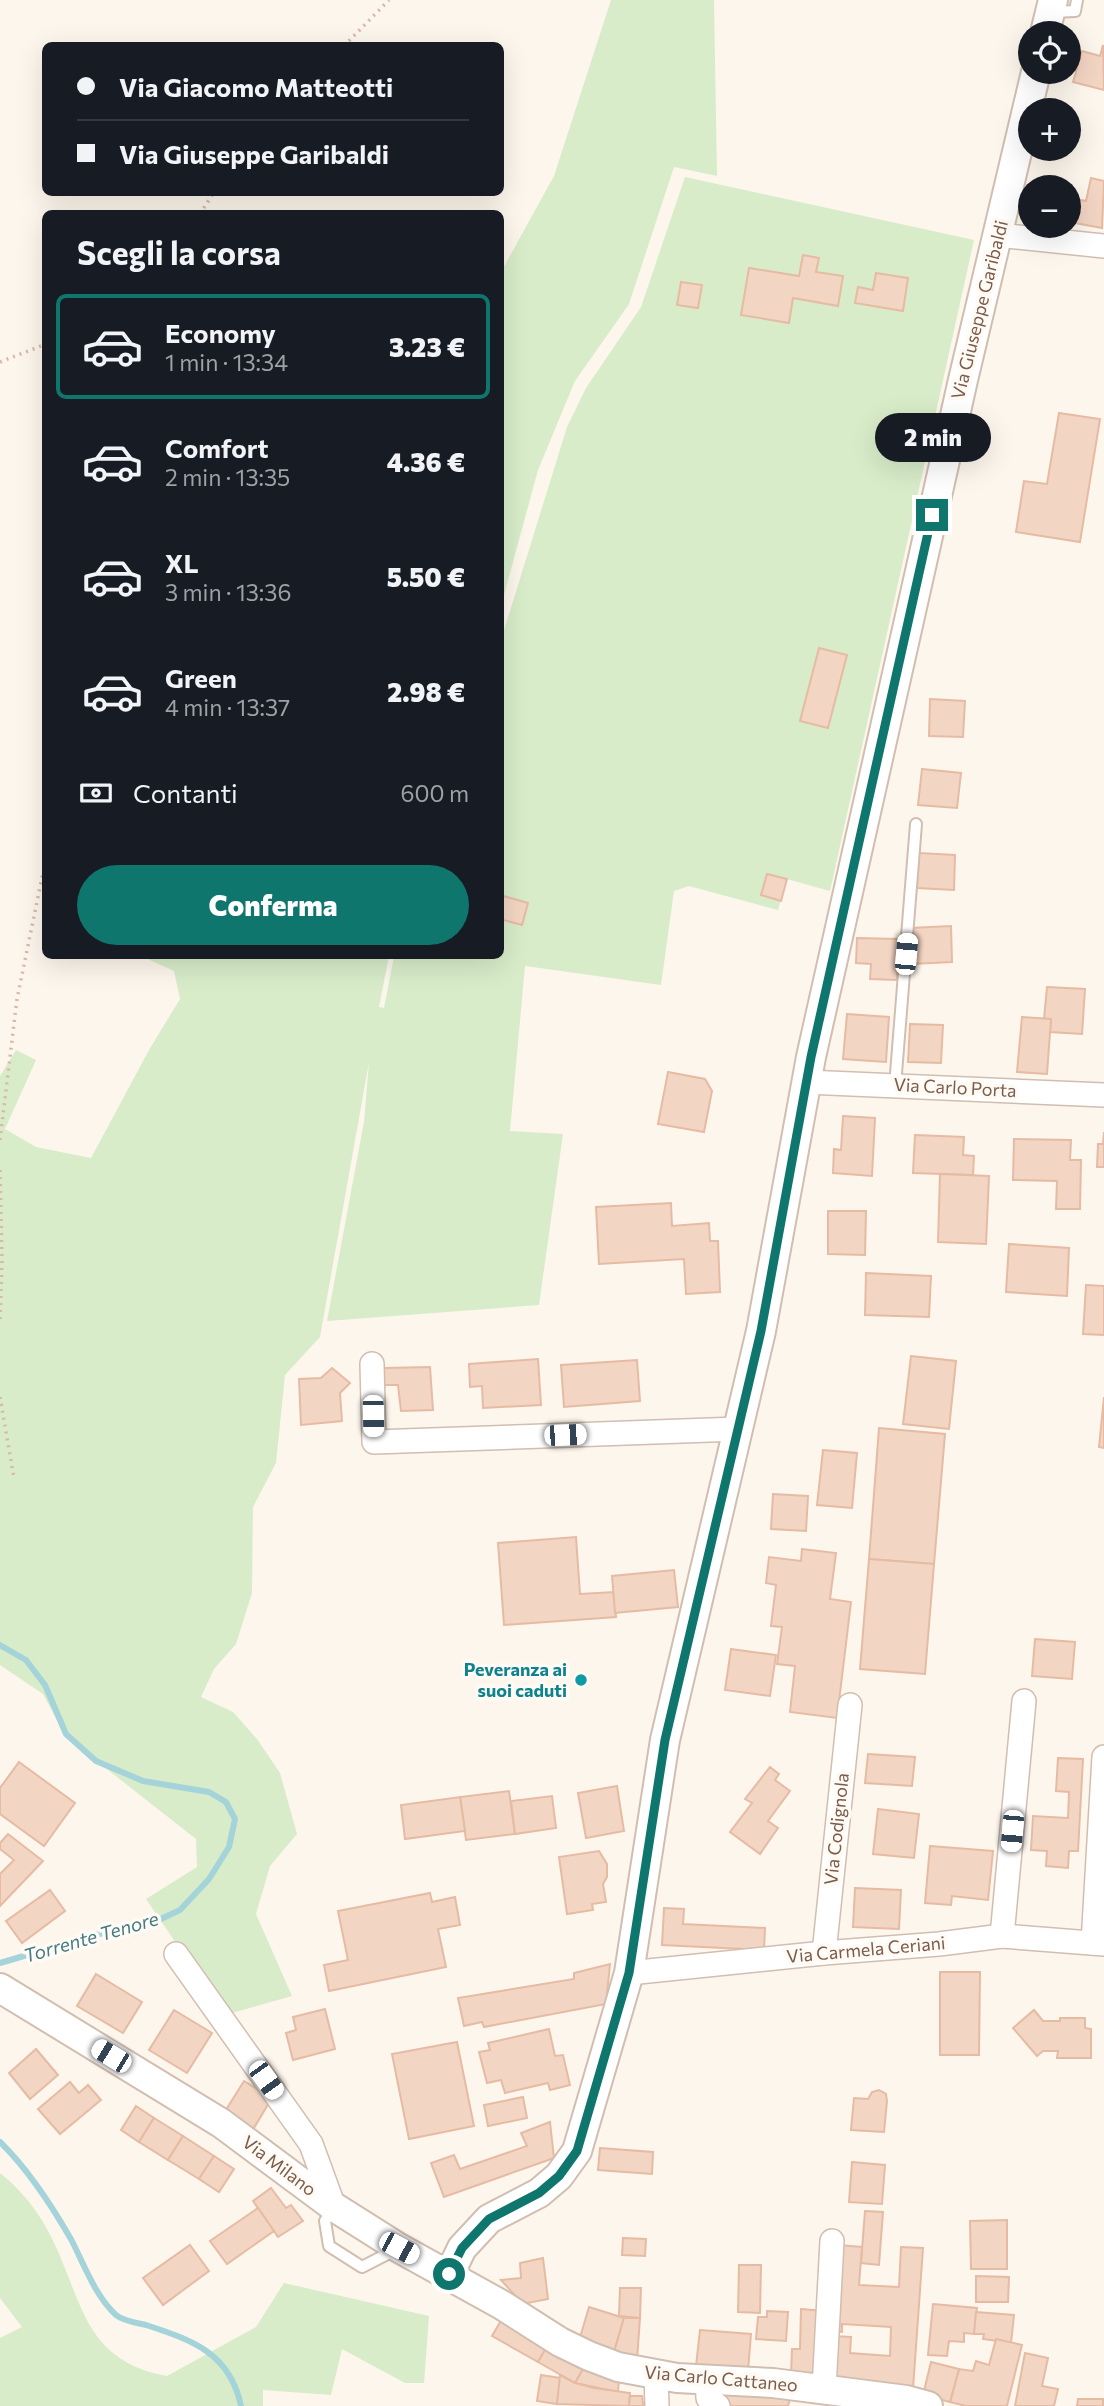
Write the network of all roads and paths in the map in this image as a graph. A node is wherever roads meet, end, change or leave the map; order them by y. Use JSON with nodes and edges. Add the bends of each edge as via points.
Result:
{"nodes":[{"id":1,"x":389,"y":0,"type":"edge"},
{"id":2,"x":1077,"y":0,"type":"edge"},
{"id":3,"x":1050,"y":15,"type":"edge"},
{"id":4,"x":348,"y":42,"type":"edge"},
{"id":5,"x":1033,"y":84,"type":"edge"},
{"id":6,"x":998,"y":234,"type":"junction"},
{"id":7,"x":1104,"y":246,"type":"edge"},
{"id":8,"x":42,"y":346,"type":"edge"},
{"id":9,"x":0,"y":362,"type":"edge"},
{"id":10,"x":916,"y":824,"type":"dead end"},
{"id":11,"x":42,"y":877,"type":"edge"},
{"id":12,"x":806,"y":1082,"type":"junction"},
{"id":13,"x":895,"y":1086,"type":"junction"},
{"id":14,"x":1104,"y":1095,"type":"edge"},
{"id":15,"x":0,"y":1140,"type":"edge"},
{"id":16,"x":0,"y":1170,"type":"edge"},
{"id":17,"x":0,"y":1321,"type":"edge"},
{"id":18,"x":372,"y":1364,"type":"dead end"},
{"id":19,"x":0,"y":1397,"type":"edge"},
{"id":20,"x":738,"y":1429,"type":"junction"},
{"id":21,"x":14,"y":1478,"type":"dead end"},
{"id":22,"x":1024,"y":1701,"type":"dead end"},
{"id":23,"x":850,"y":1705,"type":"dead end"},
{"id":24,"x":1104,"y":1757,"type":"edge"},
{"id":25,"x":1002,"y":1936,"type":"junction"},
{"id":26,"x":1098,"y":1943,"type":"edge"},
{"id":27,"x":824,"y":1952,"type":"junction"},
{"id":28,"x":176,"y":1954,"type":"dead end"},
{"id":29,"x":629,"y":1973,"type":"junction"},
{"id":30,"x":0,"y":1988,"type":"edge"},
{"id":31,"x":334,"y":2207,"type":"junction"},
{"id":32,"x":832,"y":2241,"type":"dead end"},
{"id":33,"x":449,"y":2274,"type":"junction"},
{"id":34,"x":560,"y":2342,"type":"joint"},
{"id":35,"x":656,"y":2374,"type":"junction"},
{"id":36,"x":707,"y":2379,"type":"junction"},
{"id":37,"x":811,"y":2394,"type":"edge"},
{"id":38,"x":657,"y":2406,"type":"edge"},
{"id":39,"x":718,"y":2406,"type":"edge"},
{"id":40,"x":928,"y":2406,"type":"edge"}],
"edges":[{"from":1,"to":4,"type":"path"},
{"from":2,"to":3,"type":"lane","via":[[1075,11]]},
{"from":5,"to":6,"type":"street","name":"Via Giuseppe Garibaldi"},
{"from":6,"to":7,"type":"street"},
{"from":6,"to":12,"type":"street","name":"Via Giuseppe Garibaldi"},
{"from":8,"to":9,"type":"path"},
{"from":10,"to":13,"type":"lane"},
{"from":11,"to":15,"type":"path","via":[[17,999]]},
{"from":12,"to":13,"type":"street","name":"Via Carlo Porta"},
{"from":12,"to":20,"type":"street","name":"Via Giuseppe Garibaldi","via":[[761,1331]]},
{"from":13,"to":14,"type":"street","name":"Via Carlo Porta"},
{"from":16,"to":17,"type":"path"},
{"from":18,"to":20,"type":"street","via":[[374,1442]]},
{"from":19,"to":21,"type":"path"},
{"from":20,"to":29,"type":"street","name":"Via Giuseppe Garibaldi","via":[[665,1740]]},
{"from":22,"to":25,"type":"street"},
{"from":23,"to":27,"type":"street","name":"Via Codignola"},
{"from":24,"to":26,"type":"street"},
{"from":25,"to":26,"type":"street","name":"Via Carmela Ceriani"},
{"from":25,"to":27,"type":"street","name":"Via Carmela Ceriani"},
{"from":27,"to":29,"type":"street","name":"Via Carmela Ceriani"},
{"from":28,"to":31,"type":"street","via":[[311,2144]]},
{"from":29,"to":33,"type":"street","name":"Via Giuseppe Garibaldi","via":[[577,2151],[539,2193],[489,2219],[462,2248]]},
{"from":30,"to":31,"type":"street","name":"Via Milano","via":[[222,2123]]},
{"from":31,"to":33,"type":"street","name":"Via Milano"},
{"from":32,"to":37,"type":"street"},
{"from":33,"to":34,"type":"street","name":"Via Milano"},
{"from":34,"to":35,"type":"street","name":"Via Carlo Cattaneo","via":[[618,2367]]},
{"from":35,"to":36,"type":"street","name":"Via Carlo Cattaneo"},
{"from":35,"to":38,"type":"street"},
{"from":36,"to":37,"type":"street","name":"Via Carlo Cattaneo","via":[[774,2382]]},
{"from":36,"to":39,"type":"street","via":[[708,2398]]},
{"from":37,"to":40,"type":"street","name":"Via Carlo Cattaneo","via":[[906,2400]]}]}
